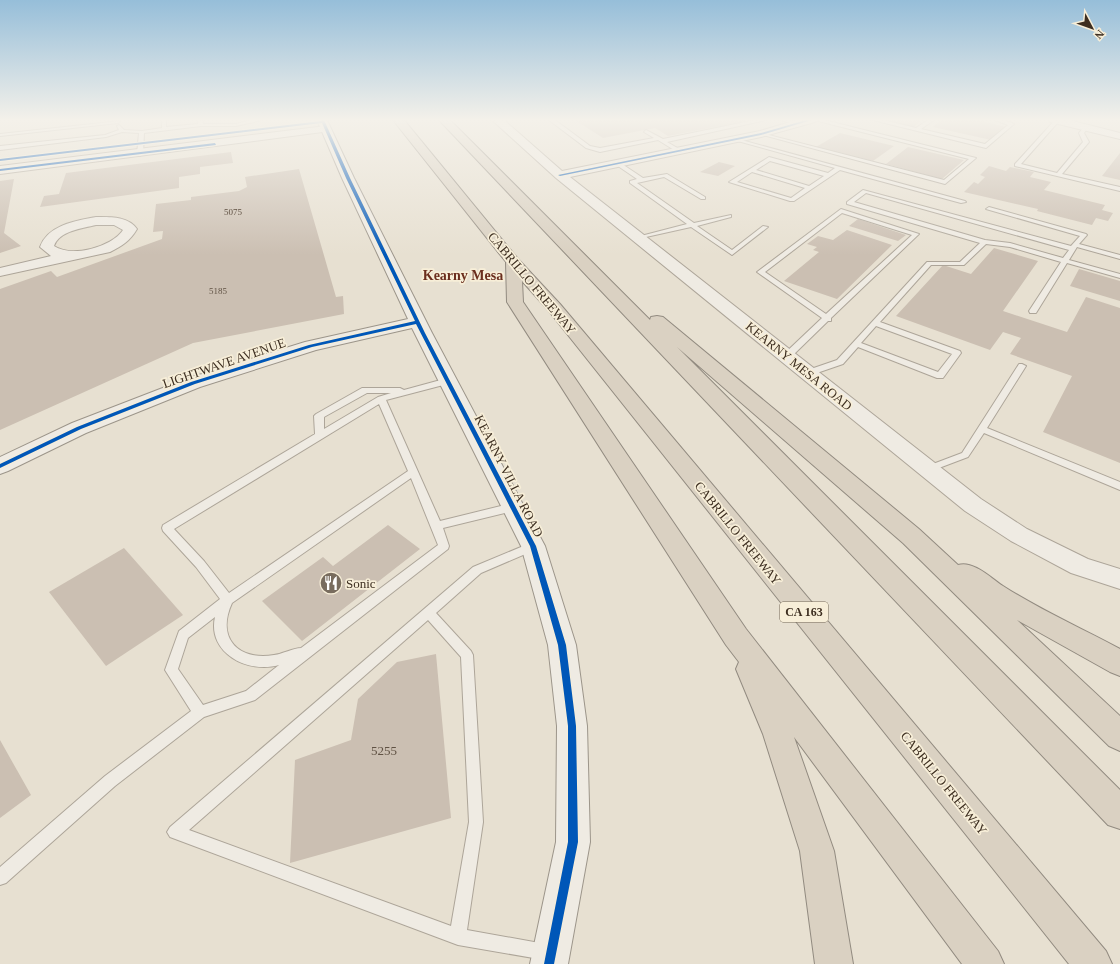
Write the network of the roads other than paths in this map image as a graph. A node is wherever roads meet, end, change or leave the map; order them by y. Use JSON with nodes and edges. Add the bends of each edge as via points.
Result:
{"nodes":[{"id":1,"x":33,"y":165,"type":"edge"},
{"id":2,"x":342,"y":165,"type":"edge"},
{"id":3,"x":434,"y":165,"type":"edge"},
{"id":4,"x":487,"y":165,"type":"edge"},
{"id":5,"x":549,"y":165,"type":"edge"},
{"id":6,"x":608,"y":165,"type":"edge"},
{"id":7,"x":620,"y":165,"type":"edge"},
{"id":8,"x":760,"y":165,"type":"edge"},
{"id":9,"x":792,"y":165,"type":"edge"},
{"id":10,"x":828,"y":165,"type":"edge"},
{"id":11,"x":879,"y":165,"type":"edge"},
{"id":12,"x":965,"y":165,"type":"edge"},
{"id":13,"x":1017,"y":165,"type":"edge"},
{"id":14,"x":1066,"y":165,"type":"edge"},
{"id":15,"x":839,"y":168,"type":"junction"},
{"id":16,"x":0,"y":170,"type":"edge"},
{"id":17,"x":752,"y":170,"type":"junction"},
{"id":18,"x":560,"y":175,"type":"junction"},
{"id":19,"x":828,"y":175,"type":"junction"},
{"id":20,"x":1058,"y":175,"type":"junction"},
{"id":21,"x":642,"y":180,"type":"junction"},
{"id":22,"x":810,"y":188,"type":"junction"},
{"id":23,"x":1120,"y":189,"type":"edge"},
{"id":24,"x":703,"y":198,"type":"dead end"},
{"id":25,"x":963,"y":202,"type":"dead end"},
{"id":26,"x":989,"y":209,"type":"dead end"},
{"id":27,"x":729,"y":216,"type":"dead end"},
{"id":28,"x":692,"y":225,"type":"junction"},
{"id":29,"x":765,"y":227,"type":"dead end"},
{"id":30,"x":555,"y":235,"type":"junction"},
{"id":31,"x":639,"y":238,"type":"junction"},
{"id":32,"x":984,"y":242,"type":"junction"},
{"id":33,"x":47,"y":247,"type":"junction"},
{"id":34,"x":1074,"y":247,"type":"junction"},
{"id":35,"x":71,"y":255,"type":"junction"},
{"id":36,"x":1120,"y":258,"type":"edge"},
{"id":37,"x":1065,"y":261,"type":"junction"},
{"id":38,"x":513,"y":262,"type":"junction"},
{"id":39,"x":0,"y":271,"type":"edge"},
{"id":40,"x":1120,"y":276,"type":"edge"},
{"id":41,"x":1033,"y":311,"type":"dead end"},
{"id":42,"x":828,"y":319,"type":"junction"},
{"id":43,"x":418,"y":322,"type":"junction"},
{"id":44,"x":875,"y":323,"type":"junction"},
{"id":45,"x":856,"y":344,"type":"junction"},
{"id":46,"x":787,"y":356,"type":"junction"},
{"id":47,"x":1022,"y":366,"type":"dead end"},
{"id":48,"x":808,"y":373,"type":"junction"},
{"id":49,"x":448,"y":381,"type":"junction"},
{"id":50,"x":412,"y":391,"type":"junction"},
{"id":51,"x":381,"y":399,"type":"junction"},
{"id":52,"x":982,"y":429,"type":"junction"},
{"id":53,"x":320,"y":436,"type":"junction"},
{"id":54,"x":0,"y":466,"type":"edge"},
{"id":55,"x":928,"y":469,"type":"junction"},
{"id":56,"x":414,"y":471,"type":"junction"},
{"id":57,"x":1120,"y":486,"type":"edge"},
{"id":58,"x":513,"y":507,"type":"junction"},
{"id":59,"x":438,"y":526,"type":"junction"},
{"id":60,"x":911,"y":536,"type":"junction"},
{"id":61,"x":533,"y":546,"type":"junction"},
{"id":62,"x":1120,"y":579,"type":"edge"},
{"id":63,"x":228,"y":600,"type":"junction"},
{"id":64,"x":428,"y":612,"type":"junction"},
{"id":65,"x":736,"y":637,"type":"junction"},
{"id":66,"x":308,"y":650,"type":"junction"},
{"id":67,"x":1120,"y":663,"type":"edge"},
{"id":68,"x":200,"y":712,"type":"junction"},
{"id":69,"x":1120,"y":736,"type":"edge"},
{"id":70,"x":1120,"y":813,"type":"edge"},
{"id":71,"x":0,"y":877,"type":"edge"},
{"id":72,"x":458,"y":937,"type":"junction"},
{"id":73,"x":550,"y":959,"type":"edge"},
{"id":74,"x":834,"y":964,"type":"edge"},
{"id":75,"x":985,"y":964,"type":"edge"},
{"id":76,"x":1093,"y":964,"type":"edge"}],
"edges":[{"from":1,"to":16,"type":"street"},
{"from":2,"to":43,"type":"street","name":"KEARNY VILLA ROAD"},
{"from":3,"to":38,"type":"highway","name":"CABRILLO FREEWAY","number":"CA 163"},
{"from":4,"to":30,"type":"highway"},
{"from":5,"to":18,"type":"street","name":"KEARNY MESA ROAD"},
{"from":6,"to":18,"type":"street"},
{"from":7,"to":21,"type":"lane"},
{"from":8,"to":17,"type":"lane"},
{"from":9,"to":19,"type":"lane"},
{"from":10,"to":15,"type":"lane"},
{"from":11,"to":12,"type":"lane","via":[[945,182]]},
{"from":13,"to":20,"type":"lane"},
{"from":14,"to":20,"type":"lane"},
{"from":15,"to":19,"type":"lane"},
{"from":15,"to":25,"type":"lane"},
{"from":17,"to":22,"type":"lane"},
{"from":17,"to":22,"type":"lane","via":[[732,182],[792,200]]},
{"from":18,"to":31,"type":"street","name":"KEARNY MESA ROAD"},
{"from":19,"to":22,"type":"lane"},
{"from":20,"to":23,"type":"lane"},
{"from":21,"to":24,"type":"lane","via":[[665,175]]},
{"from":21,"to":28,"type":"lane","via":[[632,182]]},
{"from":26,"to":34,"type":"lane","via":[[1084,235]]},
{"from":27,"to":28,"type":"lane"},
{"from":28,"to":29,"type":"lane","via":[[732,253]]},
{"from":28,"to":31,"type":"lane"},
{"from":30,"to":60,"type":"highway"},
{"from":30,"to":70,"type":"highway"},
{"from":31,"to":46,"type":"street","name":"KEARNY MESA ROAD"},
{"from":32,"to":34,"type":"lane","via":[[849,203],[864,191]]},
{"from":32,"to":37,"type":"lane","via":[[1010,245]]},
{"from":32,"to":44,"type":"lane","via":[[962,264],[929,263]]},
{"from":33,"to":35,"type":"street","via":[[55,253]]},
{"from":33,"to":35,"type":"street","via":[[50,239],[58,233],[82,224],[108,221],[126,225],[130,229],[126,238],[113,246]]},
{"from":33,"to":39,"type":"street","via":[[26,260]]},
{"from":34,"to":36,"type":"lane"},
{"from":34,"to":37,"type":"lane"},
{"from":35,"to":39,"type":"street"},
{"from":37,"to":40,"type":"lane"},
{"from":37,"to":41,"type":"lane"},
{"from":38,"to":65,"type":"highway","via":[[515,302]]},
{"from":38,"to":76,"type":"highway","name":"CABRILLO FREEWAY","number":"CA 163","via":[[554,307]]},
{"from":42,"to":42,"type":"lane","via":[[867,282],[916,234],[841,211],[760,272]]},
{"from":42,"to":46,"type":"lane"},
{"from":43,"to":49,"type":"street","name":"KEARNY VILLA ROAD"},
{"from":43,"to":54,"type":"street","name":"LIGHTWAVE AVENUE","via":[[311,346],[193,383],[79,428]]},
{"from":44,"to":45,"type":"lane"},
{"from":44,"to":45,"type":"lane","via":[[957,353],[940,376]]},
{"from":45,"to":48,"type":"lane","via":[[840,362]]},
{"from":46,"to":48,"type":"street","name":"KEARNY MESA ROAD"},
{"from":47,"to":52,"type":"lane"},
{"from":48,"to":55,"type":"street","name":"KEARNY MESA ROAD"},
{"from":49,"to":50,"type":"lane"},
{"from":49,"to":58,"type":"street","name":"KEARNY VILLA ROAD"},
{"from":50,"to":51,"type":"lane"},
{"from":50,"to":53,"type":"lane","via":[[365,390],[319,416]]},
{"from":51,"to":53,"type":"lane"},
{"from":51,"to":56,"type":"lane"},
{"from":52,"to":55,"type":"lane","via":[[965,455]]},
{"from":52,"to":57,"type":"lane"},
{"from":53,"to":63,"type":"lane","via":[[167,528]]},
{"from":55,"to":62,"type":"street","name":"KEARNY MESA ROAD","via":[[973,505],[1019,535],[1080,566]]},
{"from":56,"to":59,"type":"lane"},
{"from":56,"to":63,"type":"lane"},
{"from":58,"to":59,"type":"lane"},
{"from":58,"to":61,"type":"street","name":"KEARNY VILLA ROAD"},
{"from":59,"to":66,"type":"lane","via":[[444,546]]},
{"from":60,"to":67,"type":"highway","via":[[1008,603]]},
{"from":60,"to":69,"type":"highway"},
{"from":61,"to":64,"type":"lane","via":[[477,570]]},
{"from":61,"to":73,"type":"street","name":"KEARNY VILLA ROAD","via":[[562,645],[572,726],[573,842]]},
{"from":63,"to":66,"type":"lane","via":[[221,616],[220,631],[226,645],[238,655],[254,660],[273,661]]},
{"from":63,"to":68,"type":"lane","via":[[183,635],[171,670]]},
{"from":64,"to":72,"type":"lane","via":[[468,655],[476,822]]},
{"from":64,"to":72,"type":"lane","via":[[175,832]]},
{"from":65,"to":74,"type":"highway","via":[[778,734],[817,851]]},
{"from":65,"to":75,"type":"highway"},
{"from":66,"to":68,"type":"lane","via":[[250,696]]},
{"from":68,"to":71,"type":"lane","via":[[110,781]]},
{"from":72,"to":73,"type":"lane"}]}
